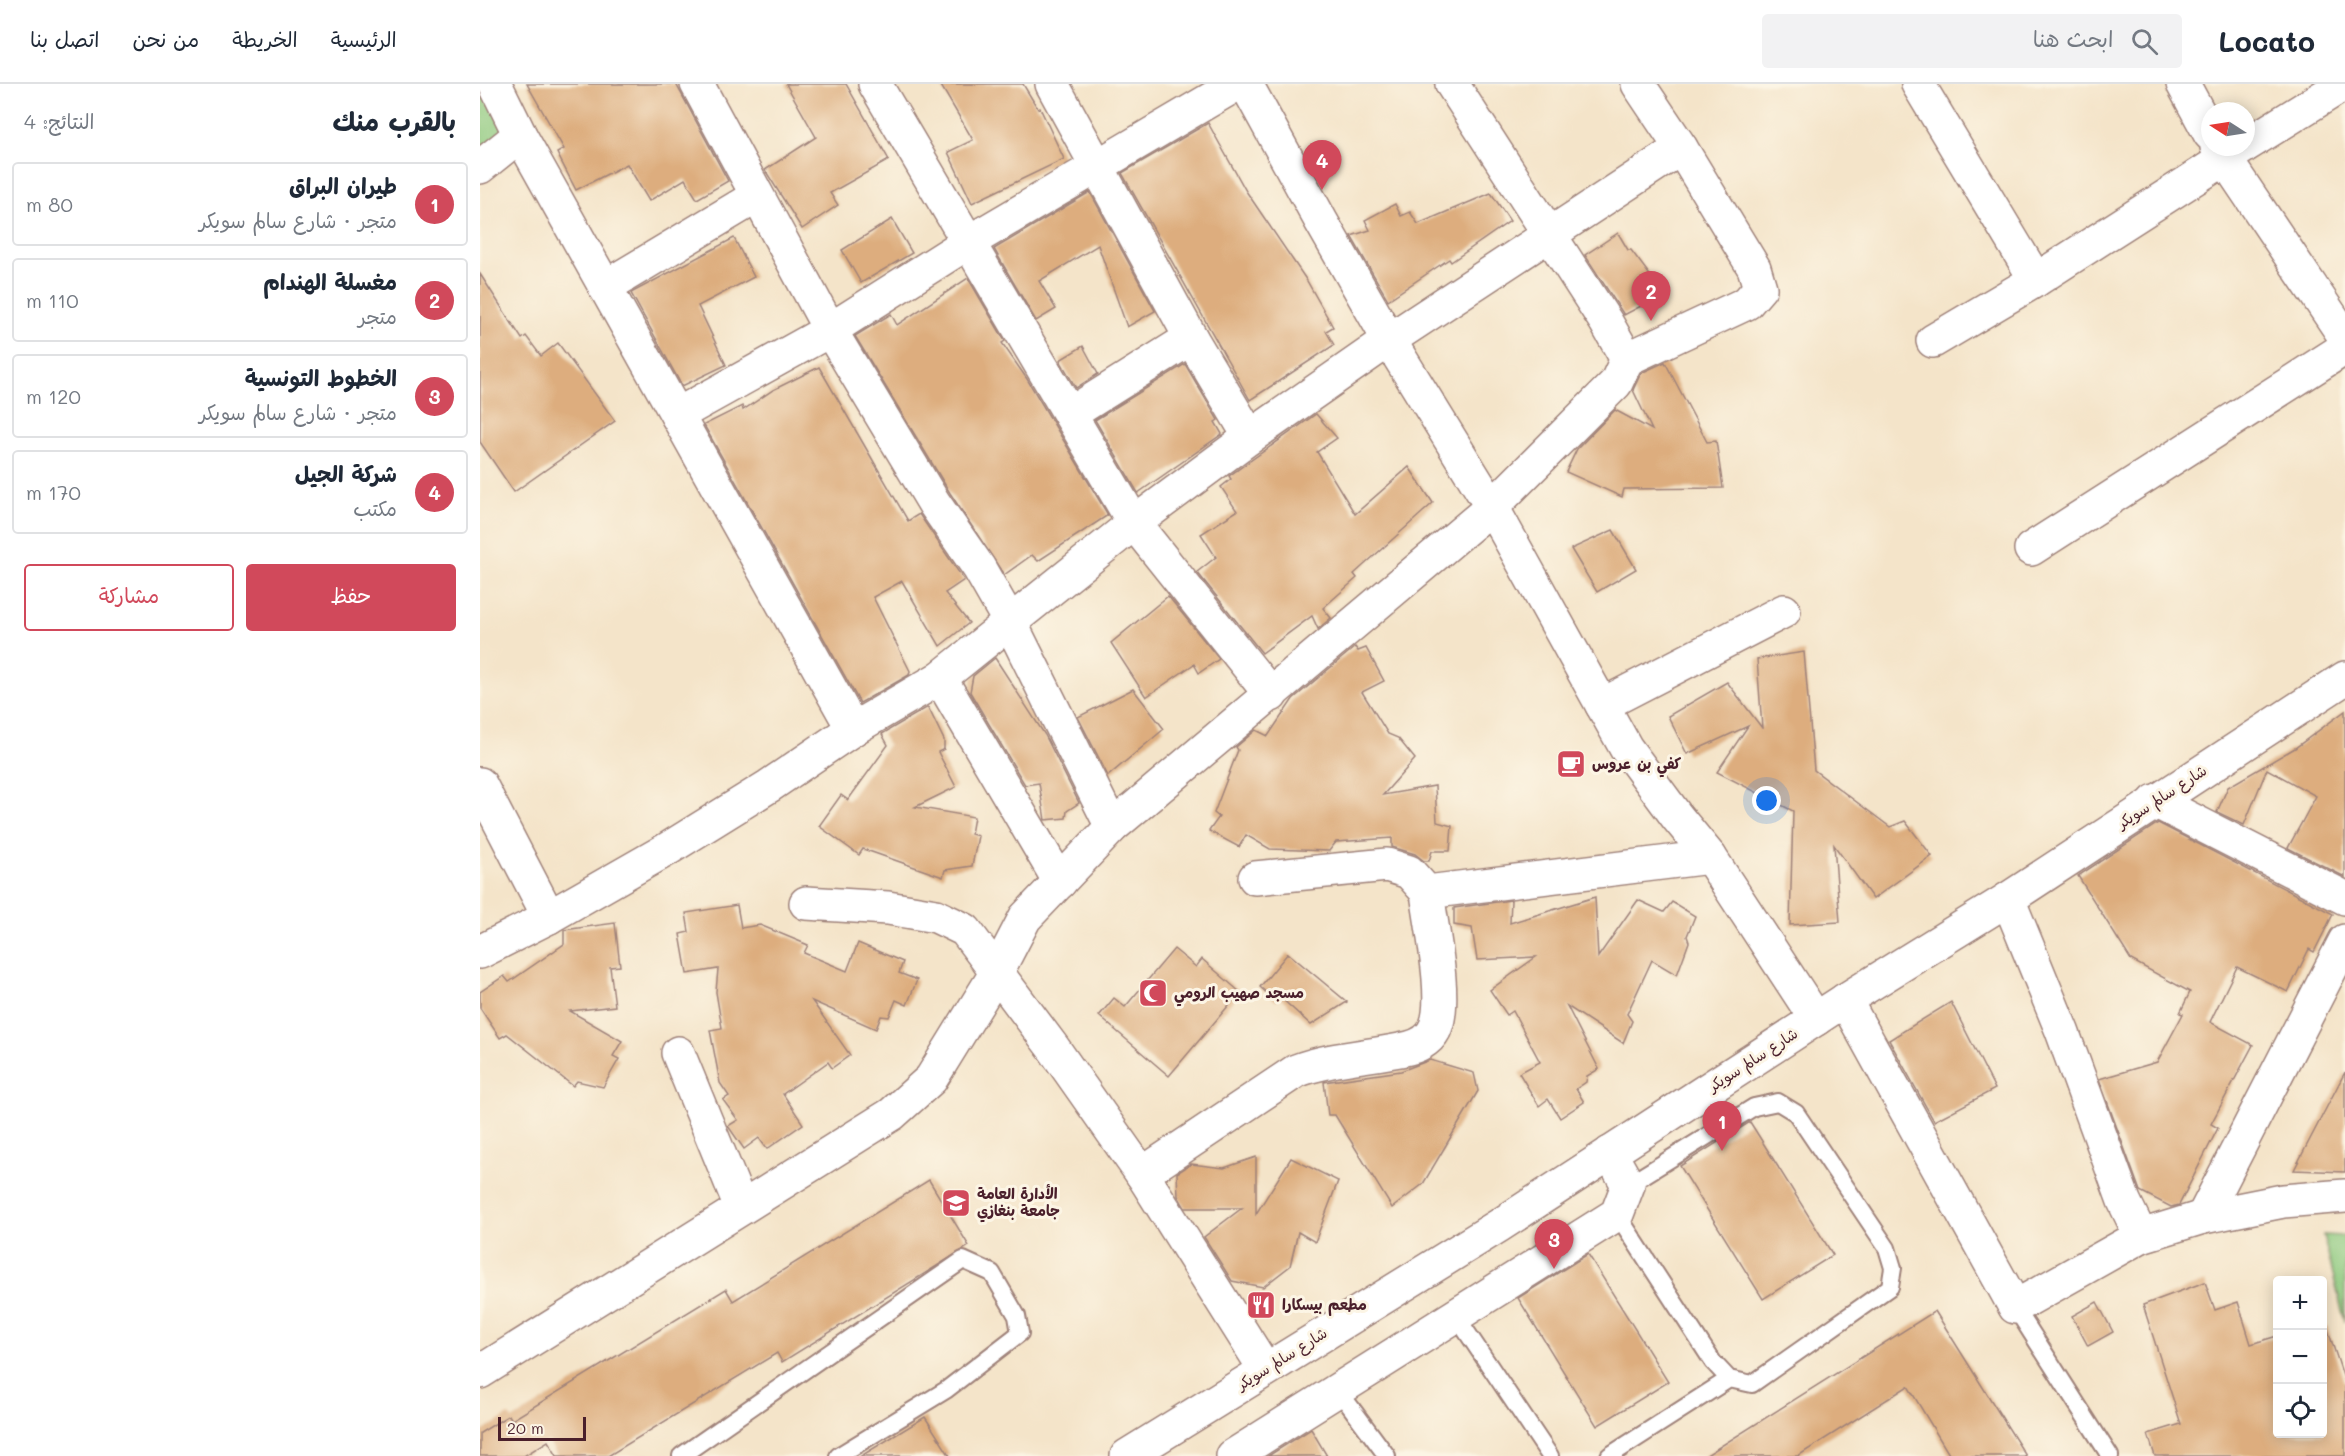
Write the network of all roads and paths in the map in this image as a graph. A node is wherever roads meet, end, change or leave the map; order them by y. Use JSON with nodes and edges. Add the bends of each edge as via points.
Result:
{"nodes":[{"id":1,"x":495,"y":84,"type":"edge"},
{"id":2,"x":697,"y":84,"type":"edge"},
{"id":3,"x":875,"y":84,"type":"edge"},
{"id":4,"x":1052,"y":84,"type":"edge"},
{"id":5,"x":1237,"y":84,"type":"edge"},
{"id":6,"x":1246,"y":84,"type":"edge"},
{"id":7,"x":1452,"y":84,"type":"edge"},
{"id":8,"x":1638,"y":84,"type":"edge"},
{"id":9,"x":1918,"y":84,"type":"edge"},
{"id":10,"x":2183,"y":84,"type":"edge"},
{"id":11,"x":2344,"y":84,"type":"edge"},
{"id":12,"x":2201,"y":109,"type":"edge"},
{"id":13,"x":2255,"y":132,"type":"edge"},
{"id":14,"x":520,"y":135,"type":"junction"},
{"id":15,"x":1682,"y":148,"type":"junction"},
{"id":16,"x":2214,"y":156,"type":"edge"},
{"id":17,"x":2234,"y":156,"type":"edge"},
{"id":18,"x":1098,"y":164,"type":"junction"},
{"id":19,"x":480,"y":167,"type":"edge"},
{"id":20,"x":757,"y":196,"type":"junction"},
{"id":21,"x":1550,"y":236,"type":"junction"},
{"id":22,"x":967,"y":243,"type":"junction"},
{"id":23,"x":2036,"y":280,"type":"junction"},
{"id":24,"x":605,"y":287,"type":"junction"},
{"id":25,"x":830,"y":330,"type":"junction"},
{"id":26,"x":2345,"y":337,"type":"edge"},
{"id":27,"x":1191,"y":338,"type":"junction"},
{"id":28,"x":1389,"y":340,"type":"junction"},
{"id":29,"x":1933,"y":341,"type":"dead end"},
{"id":30,"x":2345,"y":348,"type":"edge"},
{"id":31,"x":1627,"y":359,"type":"junction"},
{"id":32,"x":1070,"y":414,"type":"junction"},
{"id":33,"x":677,"y":415,"type":"junction"},
{"id":34,"x":1250,"y":437,"type":"junction"},
{"id":35,"x":1492,"y":507,"type":"junction"},
{"id":36,"x":1134,"y":523,"type":"junction"},
{"id":37,"x":2031,"y":549,"type":"dead end"},
{"id":38,"x":1784,"y":611,"type":"dead end"},
{"id":39,"x":1011,"y":624,"type":"junction"},
{"id":40,"x":940,"y":678,"type":"junction"},
{"id":41,"x":2345,"y":678,"type":"edge"},
{"id":42,"x":1271,"y":695,"type":"junction"},
{"id":43,"x":1602,"y":705,"type":"junction"},
{"id":44,"x":853,"y":729,"type":"junction"},
{"id":45,"x":480,"y":784,"type":"edge"},
{"id":46,"x":2155,"y":801,"type":"junction"},
{"id":47,"x":1112,"y":827,"type":"junction"},
{"id":48,"x":1710,"y":857,"type":"junction"},
{"id":49,"x":1256,"y":878,"type":"dead end"},
{"id":50,"x":1060,"y":882,"type":"junction"},
{"id":51,"x":1428,"y":892,"type":"junction"},
{"id":52,"x":2345,"y":898,"type":"edge"},
{"id":53,"x":2008,"y":899,"type":"junction"},
{"id":54,"x":806,"y":903,"type":"dead end"},
{"id":55,"x":549,"y":917,"type":"junction"},
{"id":56,"x":2345,"y":941,"type":"edge"},
{"id":57,"x":480,"y":952,"type":"edge"},
{"id":58,"x":997,"y":972,"type":"junction"},
{"id":59,"x":2338,"y":974,"type":"edge"},
{"id":60,"x":1845,"y":1000,"type":"junction"},
{"id":61,"x":1816,"y":1019,"type":"junction"},
{"id":62,"x":678,"y":1053,"type":"dead end"},
{"id":63,"x":1610,"y":1153,"type":"junction"},
{"id":64,"x":1142,"y":1174,"type":"junction"},
{"id":65,"x":2345,"y":1196,"type":"edge"},
{"id":66,"x":1623,"y":1200,"type":"junction"},
{"id":67,"x":741,"y":1207,"type":"junction"},
{"id":68,"x":2203,"y":1217,"type":"junction"},
{"id":69,"x":2141,"y":1236,"type":"junction"},
{"id":70,"x":2015,"y":1307,"type":"junction"},
{"id":71,"x":1456,"y":1316,"type":"junction"},
{"id":72,"x":484,"y":1359,"type":"edge"},
{"id":73,"x":1265,"y":1369,"type":"junction"},
{"id":74,"x":1729,"y":1379,"type":"junction"},
{"id":75,"x":1338,"y":1390,"type":"junction"},
{"id":76,"x":681,"y":1456,"type":"edge"},
{"id":77,"x":838,"y":1456,"type":"edge"},
{"id":78,"x":1127,"y":1456,"type":"edge"},
{"id":79,"x":1233,"y":1456,"type":"edge"},
{"id":80,"x":1387,"y":1456,"type":"edge"},
{"id":81,"x":1550,"y":1456,"type":"edge"},
{"id":82,"x":1608,"y":1456,"type":"edge"},
{"id":83,"x":2110,"y":1456,"type":"edge"}],
"edges":[{"from":1,"to":14,"type":"street"},
{"from":2,"to":20,"type":"street"},
{"from":3,"to":22,"type":"street"},
{"from":4,"to":18,"type":"street"},
{"from":5,"to":18,"type":"street"},
{"from":6,"to":28,"type":"street"},
{"from":7,"to":21,"type":"street"},
{"from":8,"to":15,"type":"street"},
{"from":9,"to":23,"type":"street"},
{"from":10,"to":12,"type":"street"},
{"from":11,"to":13,"type":"street"},
{"from":14,"to":19,"type":"street"},
{"from":14,"to":24,"type":"street"},
{"from":15,"to":21,"type":"street"},
{"from":15,"to":31,"type":"street","via":[[1754,268],[1760,288],[1747,303]]},
{"from":16,"to":23,"type":"street"},
{"from":17,"to":26,"type":"street"},
{"from":18,"to":22,"type":"street"},
{"from":18,"to":27,"type":"street"},
{"from":20,"to":24,"type":"street"},
{"from":20,"to":25,"type":"street"},
{"from":21,"to":28,"type":"street"},
{"from":21,"to":31,"type":"street"},
{"from":22,"to":25,"type":"street"},
{"from":22,"to":32,"type":"street"},
{"from":23,"to":29,"type":"street"},
{"from":24,"to":33,"type":"street"},
{"from":25,"to":33,"type":"street"},
{"from":25,"to":39,"type":"street"},
{"from":27,"to":32,"type":"street"},
{"from":27,"to":34,"type":"street"},
{"from":28,"to":34,"type":"street"},
{"from":28,"to":35,"type":"street"},
{"from":30,"to":37,"type":"street"},
{"from":31,"to":35,"type":"street","via":[[1616,383]]},
{"from":32,"to":36,"type":"street"},
{"from":33,"to":44,"type":"street"},
{"from":34,"to":36,"type":"street"},
{"from":35,"to":42,"type":"street"},
{"from":35,"to":43,"type":"street"},
{"from":36,"to":39,"type":"street"},
{"from":36,"to":42,"type":"street"},
{"from":38,"to":43,"type":"street"},
{"from":39,"to":40,"type":"street"},
{"from":39,"to":47,"type":"street"},
{"from":40,"to":44,"type":"street"},
{"from":40,"to":50,"type":"street"},
{"from":41,"to":46,"type":"street","name":"شارع سالم سويكر"},
{"from":42,"to":47,"type":"street"},
{"from":43,"to":48,"type":"street","via":[[1626,748]]},
{"from":44,"to":55,"type":"street","via":[[769,786]]},
{"from":45,"to":55,"type":"street"},
{"from":46,"to":52,"type":"street"},
{"from":46,"to":53,"type":"street","name":"شارع سالم سويكر"},
{"from":47,"to":50,"type":"street"},
{"from":48,"to":51,"type":"street"},
{"from":48,"to":61,"type":"street"},
{"from":49,"to":51,"type":"street","via":[[1387,866],[1409,872]]},
{"from":50,"to":58,"type":"street","via":[[1025,918]]},
{"from":51,"to":64,"type":"street","via":[[1439,992],[1437,1025],[1427,1041],[1411,1048],[1320,1062],[1296,1071]]},
{"from":53,"to":60,"type":"street","name":"شارع سالم سويكر"},
{"from":53,"to":69,"type":"street"},
{"from":54,"to":58,"type":"street","via":[[888,908],[936,916],[965,930]]},
{"from":55,"to":57,"type":"street"},
{"from":56,"to":59,"type":"street"},
{"from":58,"to":64,"type":"street"},
{"from":58,"to":67,"type":"street","via":[[931,1079],[912,1097],[892,1114]]},
{"from":59,"to":68,"type":"street"},
{"from":60,"to":61,"type":"street","name":"شارع سالم سويكر"},
{"from":60,"to":70,"type":"street"},
{"from":61,"to":63,"type":"street","name":"شارع سالم سويكر"},
{"from":62,"to":67,"type":"street"},
{"from":63,"to":66,"type":"street"},
{"from":63,"to":73,"type":"street","name":"شارع سالم سويكر"},
{"from":64,"to":73,"type":"street"},
{"from":65,"to":68,"type":"street","via":[[2283,1201]]},
{"from":66,"to":71,"type":"street"},
{"from":66,"to":74,"type":"lane","via":[[1713,1362]]},
{"from":66,"to":74,"type":"lane","via":[[1754,1107],[1778,1102],[1796,1113],[1887,1248],[1893,1268],[1890,1287],[1752,1384]]},
{"from":67,"to":72,"type":"street"},
{"from":68,"to":69,"type":"street"},
{"from":69,"to":70,"type":"street"},
{"from":70,"to":83,"type":"lane"},
{"from":71,"to":75,"type":"street"},
{"from":71,"to":81,"type":"lane"},
{"from":73,"to":78,"type":"street","name":"شارع سالم سويكر"},
{"from":74,"to":82,"type":"lane"},
{"from":75,"to":79,"type":"street"},
{"from":75,"to":80,"type":"lane"},
{"from":76,"to":77,"type":"lane","via":[[963,1260],[992,1273],[1017,1316],[1020,1333],[946,1390]]}]}
